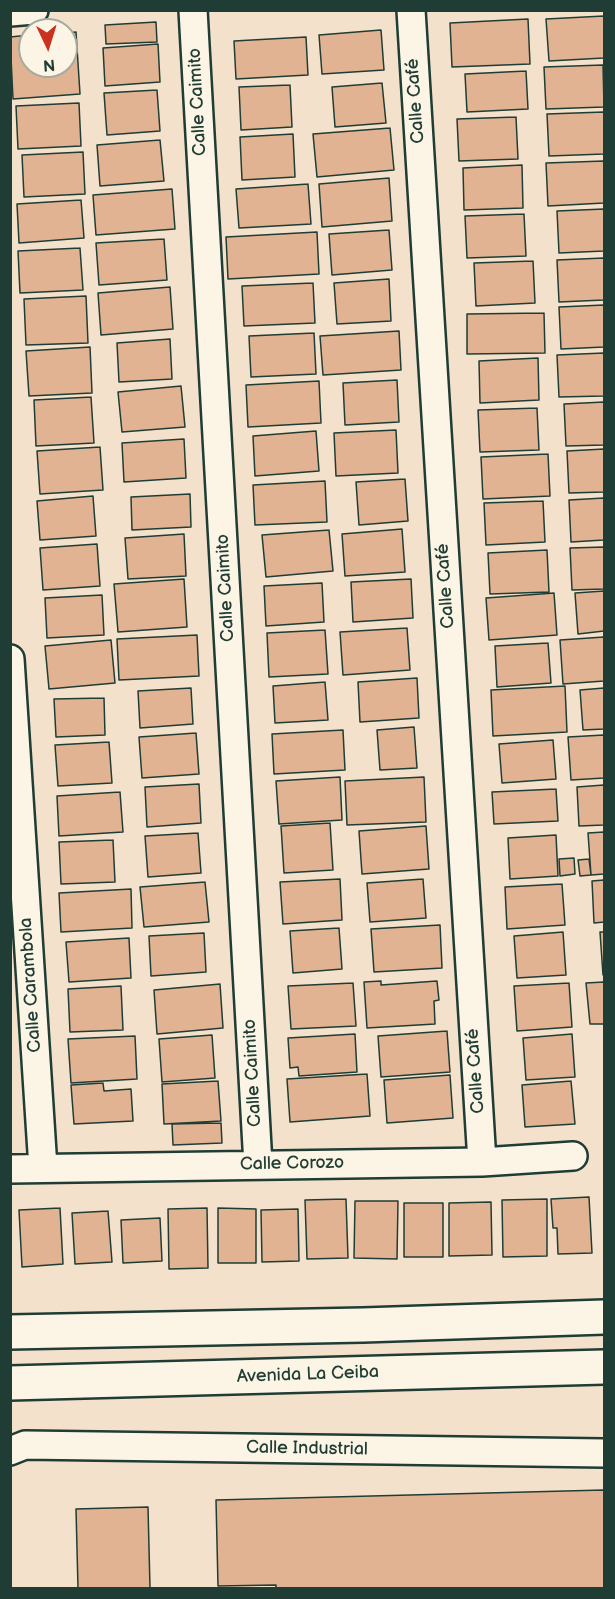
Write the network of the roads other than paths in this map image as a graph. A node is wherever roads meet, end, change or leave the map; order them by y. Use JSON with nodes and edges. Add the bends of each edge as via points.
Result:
{"nodes":[{"id":1,"x":34,"y":10,"type":"edge"},
{"id":2,"x":193,"y":10,"type":"edge"},
{"id":3,"x":411,"y":10,"type":"edge"},
{"id":4,"x":10,"y":12,"type":"edge"},
{"id":5,"x":10,"y":658,"type":"edge"},
{"id":6,"x":573,"y":1156,"type":"dead end"},
{"id":7,"x":482,"y":1162,"type":"junction"},
{"id":8,"x":258,"y":1165,"type":"junction"},
{"id":9,"x":43,"y":1168,"type":"junction"},
{"id":10,"x":10,"y":1169,"type":"edge"},
{"id":11,"x":604,"y":1317,"type":"edge"},
{"id":12,"x":10,"y":1332,"type":"edge"},
{"id":13,"x":604,"y":1366,"type":"edge"},
{"id":14,"x":10,"y":1383,"type":"edge"},
{"id":15,"x":10,"y":1451,"type":"edge"},
{"id":16,"x":604,"y":1453,"type":"edge"}],
"edges":[{"from":1,"to":4,"type":"street"},
{"from":2,"to":8,"type":"street","name":"Calle Caimito"},
{"from":3,"to":7,"type":"street","name":"Calle Café"},
{"from":5,"to":9,"type":"street","name":"Calle Carambola"},
{"from":6,"to":7,"type":"street","name":"Calle Corozo"},
{"from":7,"to":8,"type":"street","name":"Calle Corozo"},
{"from":8,"to":9,"type":"street","name":"Calle Corozo"},
{"from":9,"to":10,"type":"street","name":"Calle Corozo"},
{"from":11,"to":12,"type":"highway"},
{"from":13,"to":14,"type":"highway","name":"Avenida La Ceiba"},
{"from":15,"to":16,"type":"street","name":"Calle Industrial","via":[[25,1445]]}]}
